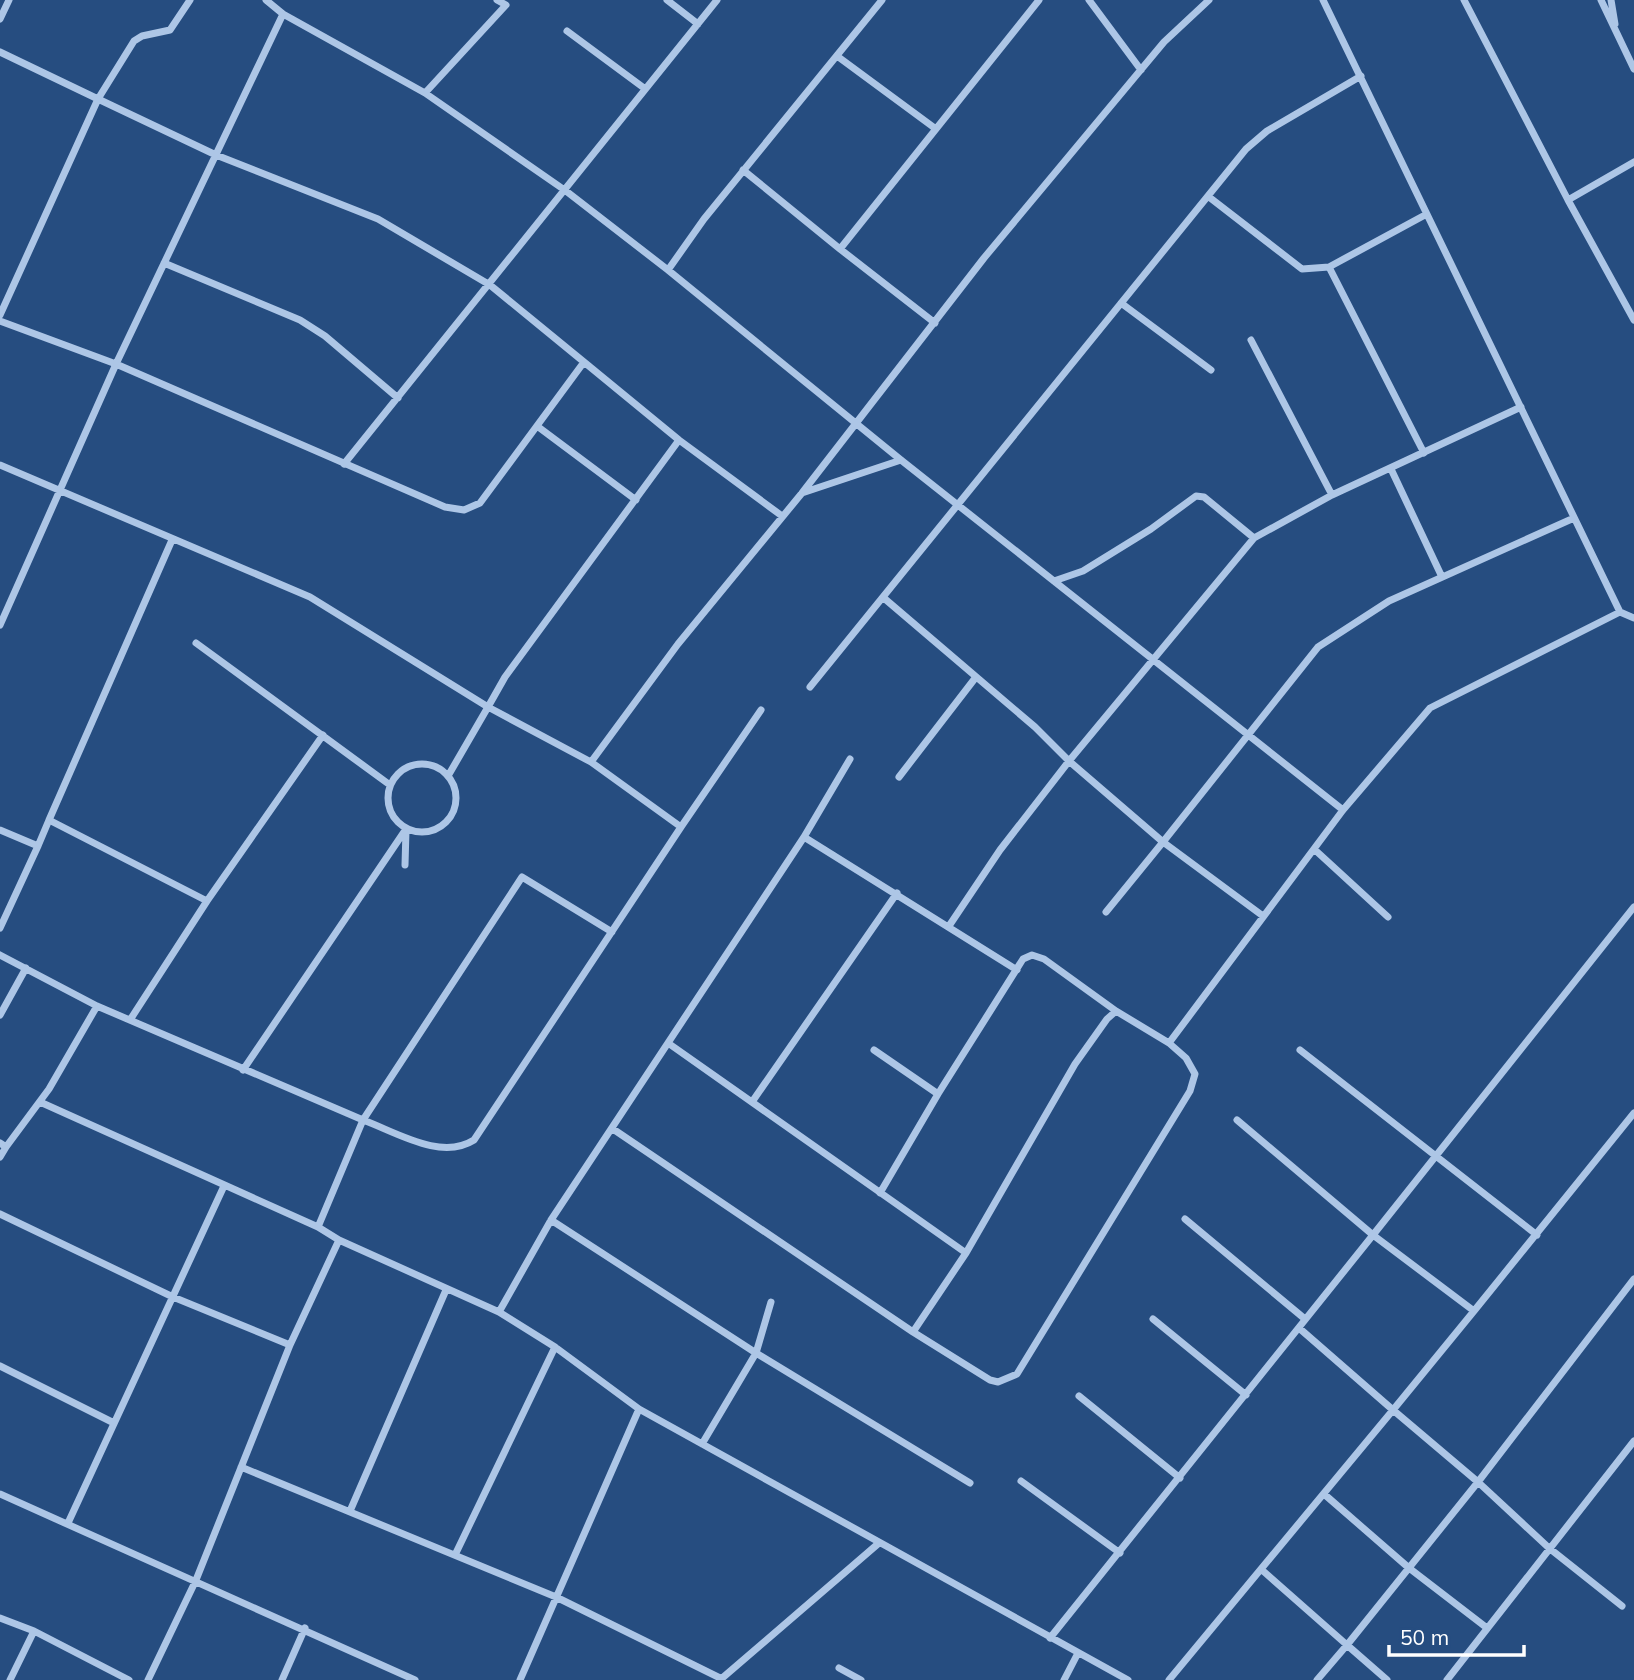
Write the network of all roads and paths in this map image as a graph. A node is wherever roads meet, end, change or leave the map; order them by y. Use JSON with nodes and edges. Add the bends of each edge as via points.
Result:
{"nodes":[{"id":1,"x":9,"y":0,"type":"edge"},
{"id":2,"x":190,"y":0,"type":"edge"},
{"id":3,"x":266,"y":0,"type":"edge"},
{"id":4,"x":497,"y":0,"type":"edge"},
{"id":5,"x":667,"y":0,"type":"edge"},
{"id":6,"x":717,"y":0,"type":"edge"},
{"id":7,"x":882,"y":0,"type":"edge"},
{"id":8,"x":1039,"y":0,"type":"edge"},
{"id":9,"x":1090,"y":0,"type":"edge"},
{"id":10,"x":1209,"y":0,"type":"edge"},
{"id":11,"x":1324,"y":0,"type":"edge"},
{"id":12,"x":1464,"y":0,"type":"edge"},
{"id":13,"x":1601,"y":0,"type":"edge"},
{"id":14,"x":1611,"y":0,"type":"edge"},
{"id":15,"x":509,"y":3,"type":"edge"},
{"id":16,"x":1200,"y":3,"type":"edge"},
{"id":17,"x":283,"y":14,"type":"junction"},
{"id":18,"x":0,"y":19,"type":"edge"},
{"id":19,"x":698,"y":24,"type":"junction"},
{"id":20,"x":1616,"y":30,"type":"junction"},
{"id":21,"x":567,"y":31,"type":"dead end"},
{"id":22,"x":0,"y":52,"type":"edge"},
{"id":23,"x":836,"y":56,"type":"junction"},
{"id":24,"x":1634,"y":69,"type":"edge"},
{"id":25,"x":1140,"y":70,"type":"junction"},
{"id":26,"x":1361,"y":76,"type":"junction"},
{"id":27,"x":644,"y":89,"type":"junction"},
{"id":28,"x":425,"y":93,"type":"junction"},
{"id":29,"x":98,"y":99,"type":"junction"},
{"id":30,"x":936,"y":129,"type":"junction"},
{"id":31,"x":216,"y":155,"type":"junction"},
{"id":32,"x":1634,"y":162,"type":"edge"},
{"id":33,"x":743,"y":170,"type":"junction"},
{"id":34,"x":566,"y":191,"type":"junction"},
{"id":35,"x":1209,"y":197,"type":"junction"},
{"id":36,"x":1569,"y":200,"type":"junction"},
{"id":37,"x":1425,"y":215,"type":"junction"},
{"id":38,"x":840,"y":249,"type":"junction"},
{"id":39,"x":164,"y":263,"type":"junction"},
{"id":40,"x":1329,"y":267,"type":"junction"},
{"id":41,"x":668,"y":270,"type":"junction"},
{"id":42,"x":490,"y":285,"type":"junction"},
{"id":43,"x":1121,"y":303,"type":"junction"},
{"id":44,"x":0,"y":316,"type":"edge"},
{"id":45,"x":1634,"y":320,"type":"edge"},
{"id":46,"x":0,"y":321,"type":"edge"},
{"id":47,"x":936,"y":323,"type":"junction"},
{"id":48,"x":1251,"y":340,"type":"dead end"},
{"id":49,"x":584,"y":362,"type":"junction"},
{"id":50,"x":116,"y":364,"type":"junction"},
{"id":51,"x":1211,"y":370,"type":"dead end"},
{"id":52,"x":398,"y":398,"type":"junction"},
{"id":53,"x":1521,"y":407,"type":"junction"},
{"id":54,"x":857,"y":423,"type":"junction"},
{"id":55,"x":537,"y":426,"type":"junction"},
{"id":56,"x":679,"y":440,"type":"junction"},
{"id":57,"x":1424,"y":453,"type":"junction"},
{"id":58,"x":901,"y":460,"type":"junction"},
{"id":59,"x":344,"y":464,"type":"junction"},
{"id":60,"x":0,"y":465,"type":"edge"},
{"id":61,"x":1391,"y":469,"type":"junction"},
{"id":62,"x":57,"y":491,"type":"junction"},
{"id":63,"x":802,"y":494,"type":"junction"},
{"id":64,"x":1332,"y":495,"type":"junction"},
{"id":65,"x":636,"y":500,"type":"junction"},
{"id":66,"x":958,"y":504,"type":"junction"},
{"id":67,"x":782,"y":516,"type":"junction"},
{"id":68,"x":1574,"y":518,"type":"junction"},
{"id":69,"x":1254,"y":538,"type":"junction"},
{"id":70,"x":172,"y":540,"type":"junction"},
{"id":71,"x":1442,"y":577,"type":"junction"},
{"id":72,"x":1054,"y":581,"type":"junction"},
{"id":73,"x":0,"y":599,"type":"edge"},
{"id":74,"x":885,"y":599,"type":"junction"},
{"id":75,"x":8,"y":603,"type":"junction"},
{"id":76,"x":1620,"y":612,"type":"junction"},
{"id":77,"x":1634,"y":618,"type":"edge"},
{"id":78,"x":0,"y":625,"type":"edge"},
{"id":79,"x":196,"y":643,"type":"dead end"},
{"id":80,"x":1155,"y":660,"type":"junction"},
{"id":81,"x":976,"y":677,"type":"junction"},
{"id":82,"x":810,"y":687,"type":"dead end"},
{"id":83,"x":488,"y":707,"type":"junction"},
{"id":84,"x":761,"y":710,"type":"dead end"},
{"id":85,"x":1247,"y":734,"type":"junction"},
{"id":86,"x":323,"y":735,"type":"junction"},
{"id":87,"x":850,"y":759,"type":"dead end"},
{"id":88,"x":1069,"y":761,"type":"junction"},
{"id":89,"x":591,"y":762,"type":"junction"},
{"id":90,"x":448,"y":776,"type":"junction"},
{"id":91,"x":899,"y":777,"type":"dead end"},
{"id":92,"x":390,"y":785,"type":"junction"},
{"id":93,"x":1343,"y":810,"type":"junction"},
{"id":94,"x":48,"y":820,"type":"junction"},
{"id":95,"x":681,"y":827,"type":"junction"},
{"id":96,"x":406,"y":829,"type":"junction"},
{"id":97,"x":0,"y":830,"type":"edge"},
{"id":98,"x":804,"y":837,"type":"junction"},
{"id":99,"x":1163,"y":842,"type":"junction"},
{"id":100,"x":38,"y":846,"type":"junction"},
{"id":101,"x":1314,"y":849,"type":"junction"},
{"id":102,"x":405,"y":865,"type":"dead end"},
{"id":103,"x":897,"y":893,"type":"junction"},
{"id":104,"x":207,"y":901,"type":"junction"},
{"id":105,"x":1634,"y":907,"type":"edge"},
{"id":106,"x":1106,"y":912,"type":"dead end"},
{"id":107,"x":1263,"y":916,"type":"junction"},
{"id":108,"x":1388,"y":917,"type":"dead end"},
{"id":109,"x":949,"y":926,"type":"junction"},
{"id":110,"x":0,"y":928,"type":"edge"},
{"id":111,"x":612,"y":932,"type":"junction"},
{"id":112,"x":0,"y":955,"type":"edge"},
{"id":113,"x":26,"y":968,"type":"junction"},
{"id":114,"x":1017,"y":970,"type":"junction"},
{"id":115,"x":97,"y":1006,"type":"junction"},
{"id":116,"x":1116,"y":1011,"type":"junction"},
{"id":117,"x":0,"y":1015,"type":"edge"},
{"id":118,"x":130,"y":1020,"type":"junction"},
{"id":119,"x":668,"y":1043,"type":"junction"},
{"id":120,"x":1169,"y":1043,"type":"junction"},
{"id":121,"x":874,"y":1050,"type":"dead end"},
{"id":122,"x":1300,"y":1050,"type":"dead end"},
{"id":123,"x":243,"y":1070,"type":"junction"},
{"id":124,"x":937,"y":1094,"type":"junction"},
{"id":125,"x":40,"y":1102,"type":"junction"},
{"id":126,"x":752,"y":1102,"type":"junction"},
{"id":127,"x":1634,"y":1113,"type":"edge"},
{"id":128,"x":363,"y":1120,"type":"junction"},
{"id":129,"x":1237,"y":1120,"type":"dead end"},
{"id":130,"x":613,"y":1129,"type":"junction"},
{"id":131,"x":3,"y":1145,"type":"edge"},
{"id":132,"x":1436,"y":1156,"type":"junction"},
{"id":133,"x":0,"y":1157,"type":"edge"},
{"id":134,"x":224,"y":1186,"type":"junction"},
{"id":135,"x":880,"y":1193,"type":"junction"},
{"id":136,"x":0,"y":1214,"type":"edge"},
{"id":137,"x":1185,"y":1219,"type":"dead end"},
{"id":138,"x":551,"y":1220,"type":"junction"},
{"id":139,"x":318,"y":1227,"type":"junction"},
{"id":140,"x":1373,"y":1235,"type":"junction"},
{"id":141,"x":1536,"y":1236,"type":"junction"},
{"id":142,"x":339,"y":1240,"type":"junction"},
{"id":143,"x":966,"y":1253,"type":"junction"},
{"id":144,"x":1634,"y":1279,"type":"edge"},
{"id":145,"x":446,"y":1290,"type":"junction"},
{"id":146,"x":173,"y":1297,"type":"junction"},
{"id":147,"x":771,"y":1302,"type":"dead end"},
{"id":148,"x":1474,"y":1311,"type":"junction"},
{"id":149,"x":499,"y":1312,"type":"junction"},
{"id":150,"x":1153,"y":1319,"type":"dead end"},
{"id":151,"x":1305,"y":1319,"type":"junction"},
{"id":152,"x":1299,"y":1328,"type":"junction"},
{"id":153,"x":913,"y":1332,"type":"junction"},
{"id":154,"x":290,"y":1345,"type":"junction"},
{"id":155,"x":555,"y":1347,"type":"junction"},
{"id":156,"x":756,"y":1353,"type":"junction"},
{"id":157,"x":0,"y":1366,"type":"edge"},
{"id":158,"x":1246,"y":1395,"type":"junction"},
{"id":159,"x":1079,"y":1396,"type":"dead end"},
{"id":160,"x":639,"y":1409,"type":"junction"},
{"id":161,"x":1393,"y":1410,"type":"junction"},
{"id":162,"x":114,"y":1423,"type":"junction"},
{"id":163,"x":1634,"y":1441,"type":"edge"},
{"id":164,"x":702,"y":1444,"type":"junction"},
{"id":165,"x":241,"y":1467,"type":"junction"},
{"id":166,"x":1180,"y":1478,"type":"junction"},
{"id":167,"x":1021,"y":1480,"type":"dead end"},
{"id":168,"x":1478,"y":1482,"type":"junction"},
{"id":169,"x":970,"y":1483,"type":"dead end"},
{"id":170,"x":0,"y":1494,"type":"edge"},
{"id":171,"x":1324,"y":1494,"type":"junction"},
{"id":172,"x":350,"y":1511,"type":"junction"},
{"id":173,"x":68,"y":1523,"type":"junction"},
{"id":174,"x":878,"y":1543,"type":"junction"},
{"id":175,"x":1549,"y":1548,"type":"junction"},
{"id":176,"x":1119,"y":1553,"type":"junction"},
{"id":177,"x":455,"y":1555,"type":"junction"},
{"id":178,"x":1409,"y":1568,"type":"junction"},
{"id":179,"x":1262,"y":1570,"type":"junction"},
{"id":180,"x":196,"y":1580,"type":"junction"},
{"id":181,"x":556,"y":1597,"type":"junction"},
{"id":182,"x":1622,"y":1606,"type":"dead end"},
{"id":183,"x":0,"y":1618,"type":"edge"},
{"id":184,"x":305,"y":1628,"type":"junction"},
{"id":185,"x":1487,"y":1629,"type":"junction"},
{"id":186,"x":34,"y":1631,"type":"junction"},
{"id":187,"x":1050,"y":1638,"type":"junction"},
{"id":188,"x":1347,"y":1645,"type":"junction"},
{"id":189,"x":1078,"y":1653,"type":"junction"},
{"id":190,"x":839,"y":1668,"type":"dead end"},
{"id":191,"x":398,"y":1677,"type":"edge"},
{"id":192,"x":721,"y":1679,"type":"edge"},
{"id":193,"x":10,"y":1680,"type":"edge"},
{"id":194,"x":129,"y":1680,"type":"edge"},
{"id":195,"x":148,"y":1680,"type":"edge"},
{"id":196,"x":282,"y":1680,"type":"edge"},
{"id":197,"x":415,"y":1680,"type":"edge"},
{"id":198,"x":520,"y":1680,"type":"edge"},
{"id":199,"x":861,"y":1680,"type":"edge"},
{"id":200,"x":1064,"y":1680,"type":"edge"},
{"id":201,"x":1128,"y":1680,"type":"edge"},
{"id":202,"x":1169,"y":1680,"type":"edge"},
{"id":203,"x":1317,"y":1680,"type":"edge"},
{"id":204,"x":1387,"y":1680,"type":"edge"},
{"id":205,"x":1447,"y":1680,"type":"edge"}],
"edges":[{"from":1,"to":18,"type":"street"},
{"from":2,"to":29,"type":"street","via":[[170,30],[134,41]]},
{"from":3,"to":17,"type":"street"},
{"from":4,"to":15,"type":"street"},
{"from":5,"to":19,"type":"street"},
{"from":6,"to":19,"type":"street"},
{"from":7,"to":23,"type":"street"},
{"from":8,"to":30,"type":"street"},
{"from":9,"to":25,"type":"street"},
{"from":10,"to":16,"type":"street"},
{"from":11,"to":26,"type":"street"},
{"from":12,"to":36,"type":"street"},
{"from":13,"to":20,"type":"street"},
{"from":14,"to":20,"type":"street"},
{"from":15,"to":28,"type":"street"},
{"from":16,"to":25,"type":"street"},
{"from":17,"to":28,"type":"street"},
{"from":17,"to":31,"type":"street"},
{"from":19,"to":27,"type":"street"},
{"from":20,"to":24,"type":"street"},
{"from":21,"to":27,"type":"street"},
{"from":22,"to":29,"type":"street"},
{"from":23,"to":30,"type":"street"},
{"from":23,"to":33,"type":"street"},
{"from":25,"to":47,"type":"street"},
{"from":26,"to":35,"type":"street","via":[[1267,131],[1246,149]]},
{"from":26,"to":37,"type":"street"},
{"from":27,"to":34,"type":"street"},
{"from":28,"to":34,"type":"street"},
{"from":29,"to":31,"type":"street"},
{"from":29,"to":44,"type":"street"},
{"from":30,"to":38,"type":"street"},
{"from":31,"to":39,"type":"street"},
{"from":31,"to":42,"type":"street","via":[[368,215]]},
{"from":32,"to":36,"type":"street"},
{"from":33,"to":38,"type":"street"},
{"from":33,"to":41,"type":"street"},
{"from":34,"to":41,"type":"street"},
{"from":34,"to":42,"type":"street"},
{"from":35,"to":40,"type":"street","via":[[1302,269]]},
{"from":35,"to":43,"type":"street"},
{"from":36,"to":45,"type":"street"},
{"from":37,"to":40,"type":"street"},
{"from":37,"to":53,"type":"street"},
{"from":38,"to":47,"type":"street"},
{"from":39,"to":50,"type":"street"},
{"from":39,"to":52,"type":"street","via":[[300,320]]},
{"from":40,"to":57,"type":"street"},
{"from":41,"to":54,"type":"street"},
{"from":42,"to":49,"type":"street"},
{"from":42,"to":52,"type":"street"},
{"from":43,"to":51,"type":"street"},
{"from":43,"to":66,"type":"street"},
{"from":46,"to":50,"type":"street"},
{"from":47,"to":54,"type":"street"},
{"from":48,"to":64,"type":"street"},
{"from":49,"to":55,"type":"street"},
{"from":49,"to":56,"type":"street"},
{"from":50,"to":59,"type":"street"},
{"from":50,"to":62,"type":"street"},
{"from":52,"to":59,"type":"street"},
{"from":53,"to":57,"type":"street"},
{"from":53,"to":68,"type":"street"},
{"from":54,"to":58,"type":"street"},
{"from":54,"to":63,"type":"street"},
{"from":55,"to":59,"type":"street","via":[[480,503],[464,510],[444,507]]},
{"from":55,"to":65,"type":"street"},
{"from":56,"to":65,"type":"street"},
{"from":56,"to":67,"type":"street"},
{"from":57,"to":61,"type":"street"},
{"from":58,"to":63,"type":"street"},
{"from":58,"to":66,"type":"street"},
{"from":60,"to":62,"type":"street"},
{"from":61,"to":64,"type":"street"},
{"from":61,"to":71,"type":"street"},
{"from":62,"to":70,"type":"street"},
{"from":62,"to":75,"type":"street"},
{"from":63,"to":67,"type":"street"},
{"from":64,"to":69,"type":"street"},
{"from":65,"to":83,"type":"street","via":[[505,677]]},
{"from":66,"to":72,"type":"street"},
{"from":66,"to":74,"type":"street"},
{"from":67,"to":89,"type":"street","via":[[678,644]]},
{"from":68,"to":71,"type":"street"},
{"from":68,"to":76,"type":"street"},
{"from":69,"to":72,"type":"street","via":[[1204,497],[1196,496],[1083,571]]},
{"from":69,"to":80,"type":"street"},
{"from":70,"to":83,"type":"street","via":[[310,597]]},
{"from":70,"to":94,"type":"street"},
{"from":71,"to":85,"type":"street","via":[[1389,601],[1318,647]]},
{"from":72,"to":80,"type":"street"},
{"from":73,"to":75,"type":"street"},
{"from":74,"to":81,"type":"street"},
{"from":74,"to":82,"type":"street"},
{"from":75,"to":78,"type":"street"},
{"from":76,"to":77,"type":"street"},
{"from":76,"to":93,"type":"street","via":[[1430,708]]},
{"from":79,"to":86,"type":"street"},
{"from":80,"to":85,"type":"street"},
{"from":80,"to":88,"type":"street"},
{"from":81,"to":88,"type":"street"},
{"from":81,"to":91,"type":"street"},
{"from":83,"to":89,"type":"street"},
{"from":83,"to":90,"type":"street"},
{"from":84,"to":95,"type":"street"},
{"from":85,"to":93,"type":"street"},
{"from":85,"to":99,"type":"street"},
{"from":86,"to":92,"type":"street"},
{"from":86,"to":104,"type":"street"},
{"from":87,"to":98,"type":"street"},
{"from":88,"to":99,"type":"street"},
{"from":88,"to":109,"type":"street","via":[[999,850]]},
{"from":89,"to":95,"type":"street"},
{"from":90,"to":92,"type":"street","via":[[422,764],[403,769]]},
{"from":90,"to":96,"type":"street","via":[[456,792],[450,818],[426,833]]},
{"from":92,"to":96,"type":"street","via":[[388,805]]},
{"from":93,"to":101,"type":"street"},
{"from":94,"to":100,"type":"street"},
{"from":94,"to":104,"type":"street"},
{"from":95,"to":111,"type":"street"},
{"from":96,"to":102,"type":"street"},
{"from":96,"to":123,"type":"street"},
{"from":97,"to":100,"type":"street"},
{"from":98,"to":103,"type":"street"},
{"from":98,"to":119,"type":"street"},
{"from":99,"to":106,"type":"street"},
{"from":99,"to":107,"type":"street"},
{"from":100,"to":110,"type":"street"},
{"from":101,"to":107,"type":"street"},
{"from":101,"to":108,"type":"street"},
{"from":103,"to":109,"type":"street"},
{"from":103,"to":126,"type":"street"},
{"from":104,"to":118,"type":"street"},
{"from":105,"to":132,"type":"street"},
{"from":107,"to":120,"type":"street"},
{"from":109,"to":114,"type":"street"},
{"from":111,"to":128,"type":"street","via":[[474,1140],[461,1148],[440,1148]]},
{"from":111,"to":128,"type":"street","via":[[522,877]]},
{"from":112,"to":113,"type":"street"},
{"from":113,"to":115,"type":"street"},
{"from":113,"to":117,"type":"street"},
{"from":114,"to":116,"type":"street","via":[[1023,959],[1044,959]]},
{"from":114,"to":124,"type":"street"},
{"from":115,"to":118,"type":"street"},
{"from":115,"to":125,"type":"street"},
{"from":116,"to":120,"type":"street"},
{"from":116,"to":143,"type":"street","via":[[1075,1064]]},
{"from":118,"to":123,"type":"street"},
{"from":119,"to":126,"type":"street"},
{"from":119,"to":130,"type":"street"},
{"from":120,"to":153,"type":"street","via":[[1195,1073],[1190,1091],[1017,1374],[998,1382],[990,1380]]},
{"from":121,"to":124,"type":"street"},
{"from":122,"to":132,"type":"street"},
{"from":123,"to":128,"type":"street"},
{"from":124,"to":135,"type":"street"},
{"from":125,"to":131,"type":"street"},
{"from":125,"to":134,"type":"street"},
{"from":126,"to":135,"type":"street"},
{"from":127,"to":141,"type":"street"},
{"from":128,"to":139,"type":"street"},
{"from":129,"to":140,"type":"street"},
{"from":130,"to":138,"type":"street"},
{"from":130,"to":153,"type":"street"},
{"from":131,"to":133,"type":"street"},
{"from":132,"to":140,"type":"street"},
{"from":132,"to":141,"type":"street"},
{"from":134,"to":139,"type":"street"},
{"from":134,"to":146,"type":"street"},
{"from":135,"to":143,"type":"street"},
{"from":136,"to":146,"type":"street"},
{"from":137,"to":151,"type":"street"},
{"from":138,"to":149,"type":"street"},
{"from":138,"to":156,"type":"street"},
{"from":139,"to":142,"type":"street"},
{"from":140,"to":148,"type":"street"},
{"from":140,"to":151,"type":"street"},
{"from":141,"to":148,"type":"street"},
{"from":142,"to":145,"type":"street"},
{"from":142,"to":154,"type":"street"},
{"from":143,"to":153,"type":"street"},
{"from":144,"to":168,"type":"street"},
{"from":145,"to":149,"type":"street"},
{"from":145,"to":172,"type":"street"},
{"from":146,"to":154,"type":"street"},
{"from":146,"to":162,"type":"street"},
{"from":147,"to":156,"type":"street"},
{"from":148,"to":161,"type":"street"},
{"from":149,"to":155,"type":"street"},
{"from":150,"to":158,"type":"street"},
{"from":151,"to":152,"type":"street"},
{"from":152,"to":158,"type":"street"},
{"from":152,"to":161,"type":"street"},
{"from":154,"to":165,"type":"street"},
{"from":155,"to":160,"type":"street"},
{"from":155,"to":177,"type":"street"},
{"from":156,"to":164,"type":"street"},
{"from":156,"to":169,"type":"street"},
{"from":157,"to":162,"type":"street"},
{"from":158,"to":166,"type":"street"},
{"from":159,"to":166,"type":"street"},
{"from":160,"to":164,"type":"street"},
{"from":160,"to":181,"type":"street"},
{"from":161,"to":168,"type":"street"},
{"from":161,"to":171,"type":"street"},
{"from":162,"to":173,"type":"street"},
{"from":163,"to":175,"type":"street"},
{"from":164,"to":174,"type":"street"},
{"from":165,"to":172,"type":"street"},
{"from":165,"to":180,"type":"street"},
{"from":166,"to":176,"type":"street"},
{"from":167,"to":176,"type":"street"},
{"from":168,"to":175,"type":"street"},
{"from":168,"to":178,"type":"street"},
{"from":170,"to":173,"type":"street"},
{"from":171,"to":178,"type":"street"},
{"from":171,"to":179,"type":"street"},
{"from":172,"to":177,"type":"street"},
{"from":173,"to":180,"type":"street"},
{"from":174,"to":187,"type":"street"},
{"from":174,"to":192,"type":"street"},
{"from":175,"to":182,"type":"street"},
{"from":175,"to":185,"type":"street"},
{"from":176,"to":187,"type":"street"},
{"from":177,"to":181,"type":"street"},
{"from":178,"to":185,"type":"street"},
{"from":178,"to":188,"type":"street"},
{"from":179,"to":188,"type":"street"},
{"from":179,"to":202,"type":"street"},
{"from":180,"to":184,"type":"street"},
{"from":180,"to":195,"type":"street"},
{"from":181,"to":192,"type":"street"},
{"from":181,"to":198,"type":"street"},
{"from":183,"to":186,"type":"street"},
{"from":184,"to":191,"type":"street"},
{"from":184,"to":196,"type":"street"},
{"from":185,"to":205,"type":"street"},
{"from":186,"to":193,"type":"street"},
{"from":186,"to":194,"type":"street"},
{"from":187,"to":189,"type":"street"},
{"from":188,"to":203,"type":"street"},
{"from":188,"to":204,"type":"street"},
{"from":189,"to":200,"type":"street"},
{"from":189,"to":201,"type":"street"},
{"from":190,"to":199,"type":"street"},
{"from":191,"to":197,"type":"street"}]}
